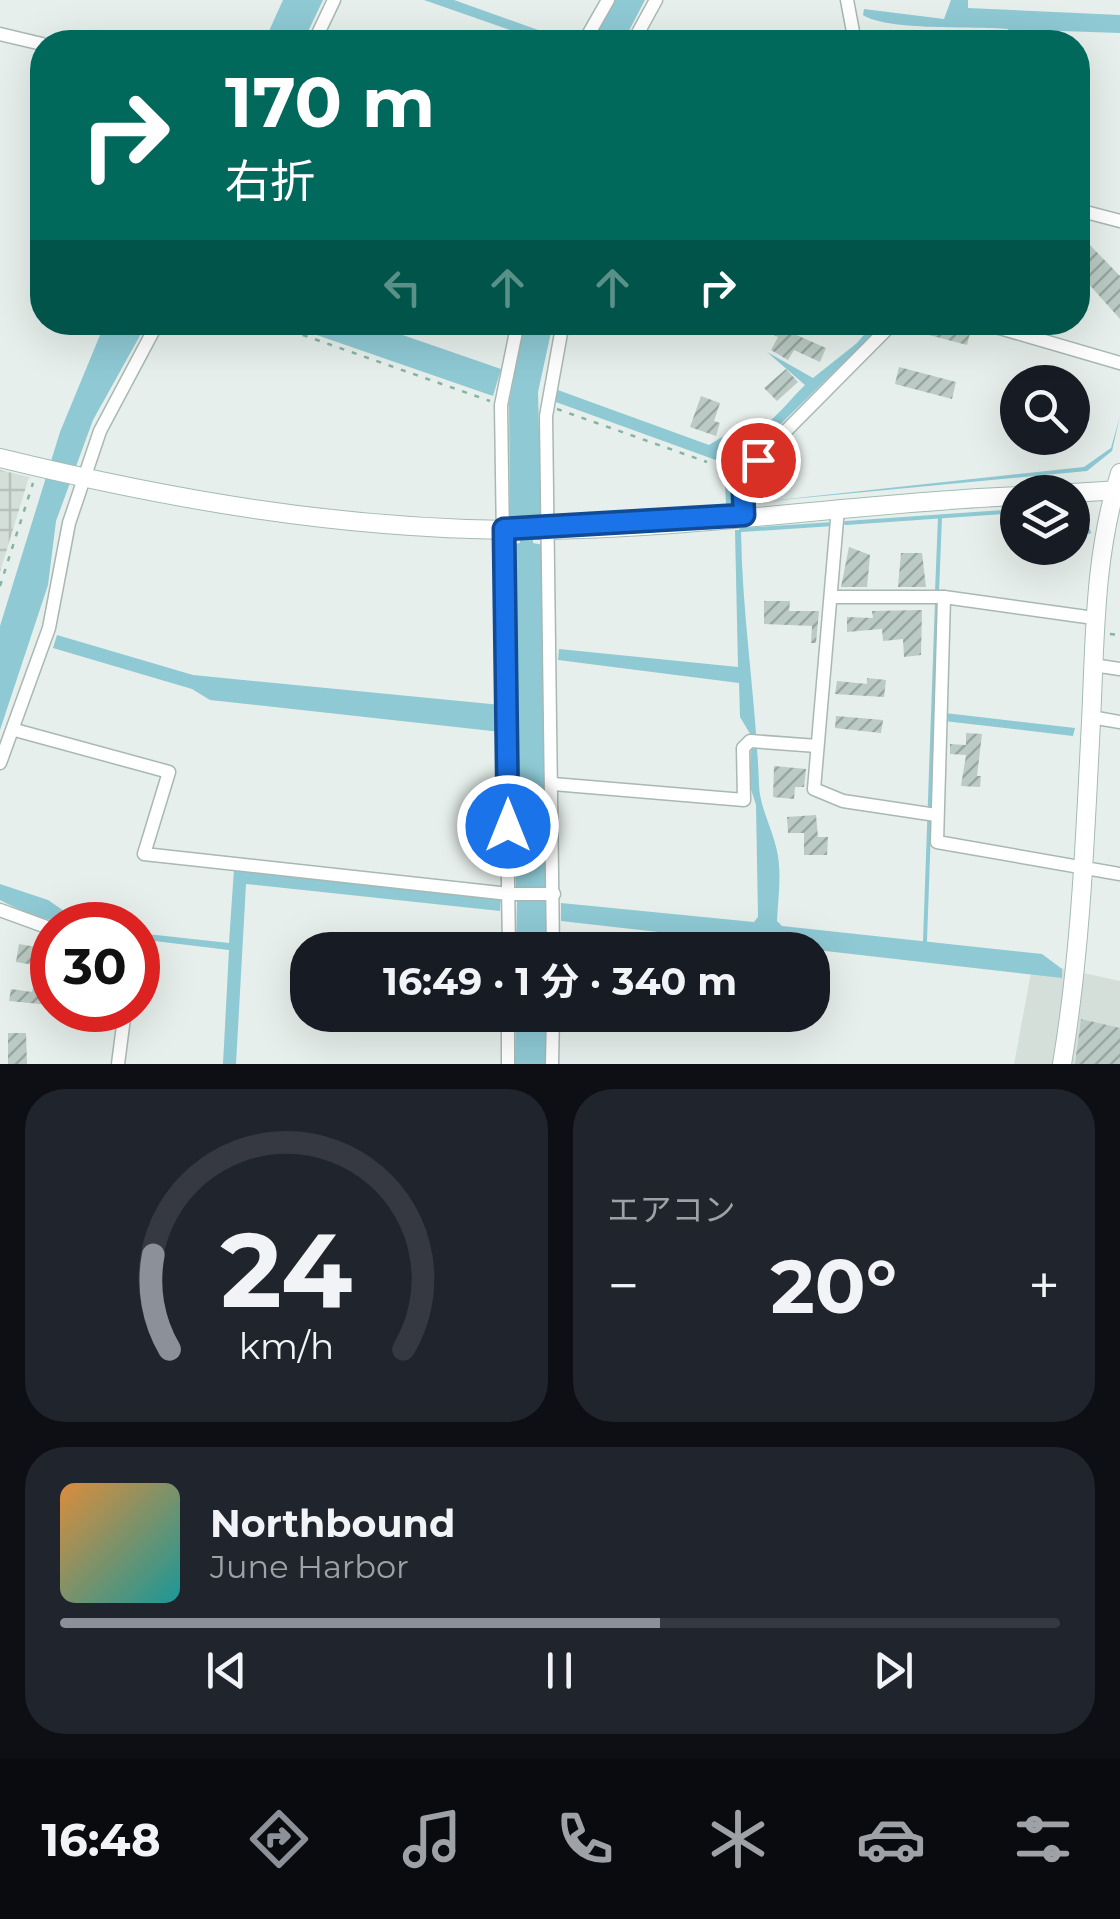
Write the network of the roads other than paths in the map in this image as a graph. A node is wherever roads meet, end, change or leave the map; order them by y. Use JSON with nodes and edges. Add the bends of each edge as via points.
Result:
{"nodes":[{"id":1,"x":334,"y":0,"type":"edge"},
{"id":2,"x":608,"y":0,"type":"edge"},
{"id":3,"x":656,"y":0,"type":"edge"},
{"id":4,"x":847,"y":0,"type":"edge"},
{"id":5,"x":320,"y":30,"type":"edge"},
{"id":6,"x":591,"y":30,"type":"edge"},
{"id":7,"x":640,"y":30,"type":"edge"},
{"id":8,"x":853,"y":30,"type":"edge"},
{"id":9,"x":0,"y":34,"type":"edge"},
{"id":10,"x":30,"y":41,"type":"edge"},
{"id":11,"x":1090,"y":213,"type":"edge"},
{"id":12,"x":1120,"y":221,"type":"edge"},
{"id":13,"x":151,"y":335,"type":"edge"},
{"id":14,"x":515,"y":335,"type":"edge"},
{"id":15,"x":560,"y":335,"type":"edge"},
{"id":16,"x":881,"y":335,"type":"edge"},
{"id":17,"x":1024,"y":335,"type":"edge"},
{"id":18,"x":1120,"y":362,"type":"edge"},
{"id":19,"x":0,"y":458,"type":"edge"},
{"id":20,"x":84,"y":478,"type":"junction"},
{"id":21,"x":1118,"y":485,"type":"edge"},
{"id":22,"x":1090,"y":490,"type":"edge"},
{"id":23,"x":1000,"y":497,"type":"edge"},
{"id":24,"x":838,"y":508,"type":"junction"},
{"id":25,"x":744,"y":515,"type":"junction"},
{"id":26,"x":527,"y":529,"type":"junction"},
{"id":27,"x":832,"y":597,"type":"junction"},
{"id":28,"x":938,"y":597,"type":"junction"},
{"id":29,"x":1094,"y":618,"type":"junction"},
{"id":30,"x":1093,"y":665,"type":"junction"},
{"id":31,"x":1120,"y":669,"type":"edge"},
{"id":32,"x":1091,"y":718,"type":"junction"},
{"id":33,"x":1120,"y":722,"type":"edge"},
{"id":34,"x":15,"y":730,"type":"junction"},
{"id":35,"x":817,"y":746,"type":"junction"},
{"id":36,"x":0,"y":762,"type":"edge"},
{"id":37,"x":552,"y":784,"type":"junction"},
{"id":38,"x":930,"y":814,"type":"junction"},
{"id":39,"x":1083,"y":868,"type":"junction"},
{"id":40,"x":1120,"y":874,"type":"edge"},
{"id":41,"x":516,"y":894,"type":"junction"},
{"id":42,"x":547,"y":894,"type":"junction"},
{"id":43,"x":0,"y":910,"type":"edge"},
{"id":44,"x":30,"y":922,"type":"edge"},
{"id":45,"x":511,"y":932,"type":"edge"},
{"id":46,"x":552,"y":932,"type":"edge"},
{"id":47,"x":122,"y":1032,"type":"edge"},
{"id":48,"x":508,"y":1032,"type":"edge"},
{"id":49,"x":553,"y":1032,"type":"edge"},
{"id":50,"x":118,"y":1064,"type":"edge"},
{"id":51,"x":508,"y":1064,"type":"edge"},
{"id":52,"x":552,"y":1064,"type":"edge"},
{"id":53,"x":1062,"y":1064,"type":"edge"}],
"edges":[{"from":1,"to":5,"type":"street"},
{"from":2,"to":6,"type":"street"},
{"from":3,"to":7,"type":"street"},
{"from":4,"to":8,"type":"street"},
{"from":9,"to":10,"type":"street"},
{"from":11,"to":12,"type":"street"},
{"from":13,"to":20,"type":"street","via":[[100,431]]},
{"from":14,"to":26,"type":"street","via":[[501,405]]},
{"from":15,"to":26,"type":"street"},
{"from":16,"to":25,"type":"street","via":[[758,460],[743,494]]},
{"from":17,"to":18,"type":"street"},
{"from":19,"to":20,"type":"street"},
{"from":20,"to":26,"type":"street","via":[[289,517]]},
{"from":20,"to":34,"type":"street","via":[[68,523],[50,628]]},
{"from":21,"to":22,"type":"street"},
{"from":21,"to":29,"type":"street"},
{"from":23,"to":24,"type":"street"},
{"from":24,"to":25,"type":"street"},
{"from":24,"to":27,"type":"street"},
{"from":25,"to":26,"type":"street"},
{"from":26,"to":37,"type":"street","via":[[552,655]]},
{"from":26,"to":41,"type":"street","via":[[508,718]]},
{"from":27,"to":28,"type":"street"},
{"from":27,"to":35,"type":"street"},
{"from":28,"to":29,"type":"street"},
{"from":28,"to":38,"type":"street"},
{"from":29,"to":30,"type":"street"},
{"from":30,"to":31,"type":"street"},
{"from":30,"to":32,"type":"street"},
{"from":32,"to":33,"type":"street"},
{"from":32,"to":39,"type":"street"},
{"from":34,"to":36,"type":"street"},
{"from":34,"to":41,"type":"street","via":[[169,772],[144,854]]},
{"from":35,"to":37,"type":"street","via":[[755,741],[743,748],[744,800]]},
{"from":35,"to":38,"type":"street","via":[[814,789],[843,801]]},
{"from":37,"to":42,"type":"street"},
{"from":38,"to":39,"type":"street","via":[[937,842]]},
{"from":39,"to":40,"type":"street"},
{"from":39,"to":53,"type":"street"},
{"from":41,"to":42,"type":"street"},
{"from":41,"to":45,"type":"street"},
{"from":42,"to":46,"type":"street"},
{"from":43,"to":44,"type":"street"},
{"from":47,"to":50,"type":"street"},
{"from":48,"to":51,"type":"street"},
{"from":49,"to":52,"type":"street"}]}
